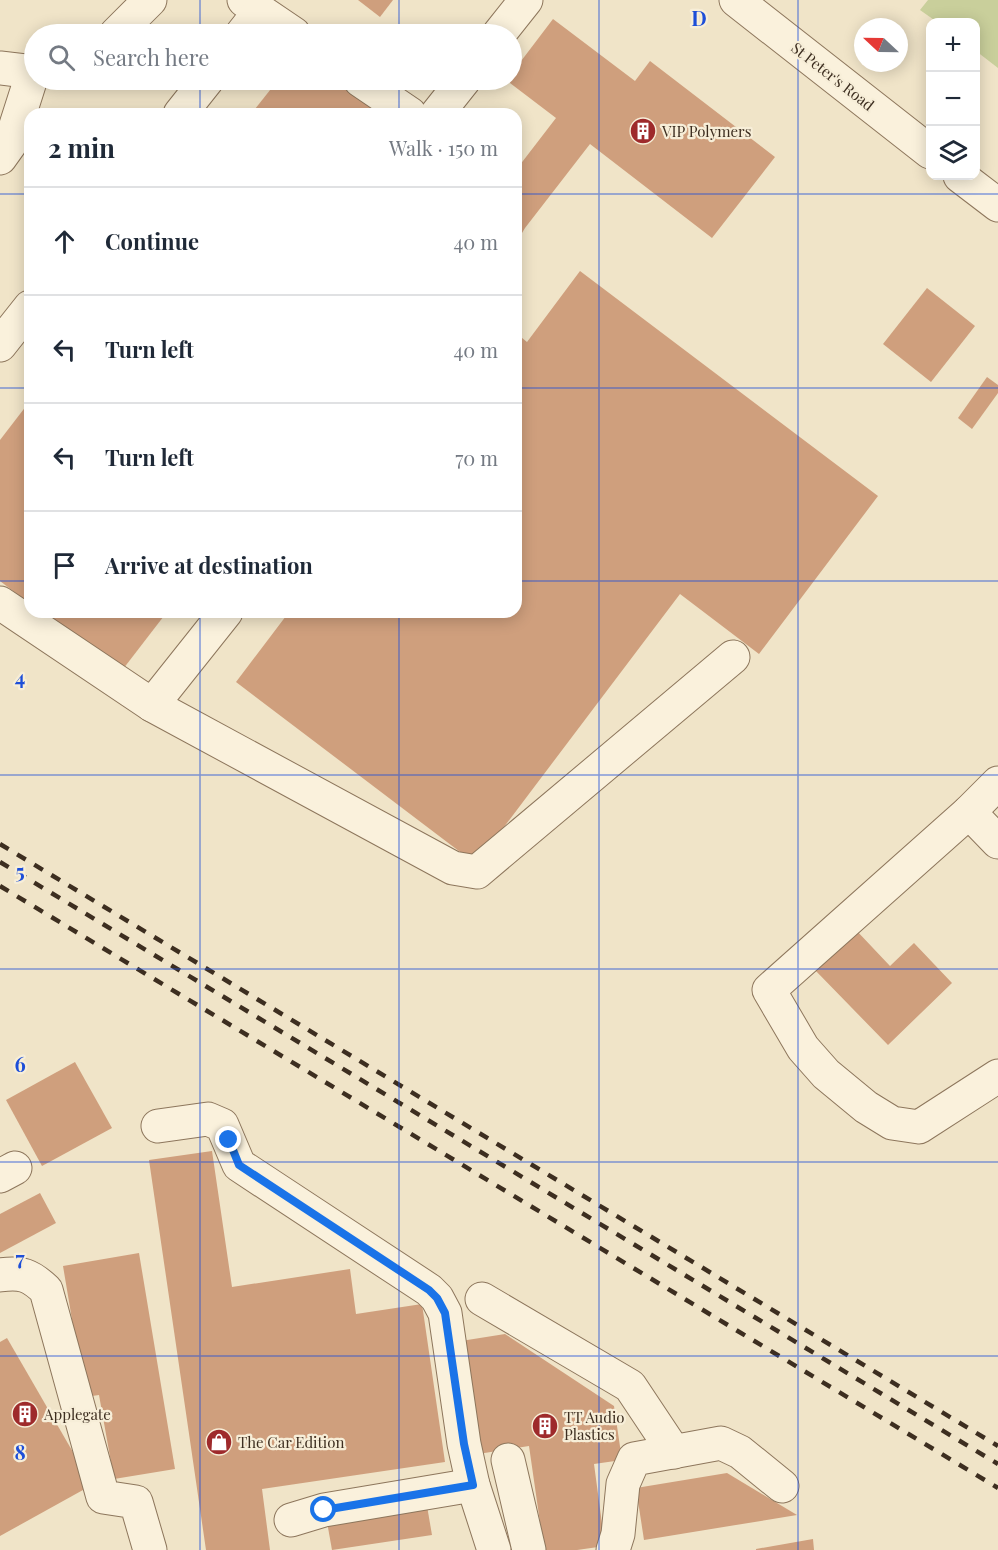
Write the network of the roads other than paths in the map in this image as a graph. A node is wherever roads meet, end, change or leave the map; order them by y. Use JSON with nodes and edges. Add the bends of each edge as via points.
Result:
{"nodes":[{"id":1,"x":150,"y":0,"type":"edge"},
{"id":2,"x":736,"y":0,"type":"edge"},
{"id":3,"x":249,"y":15,"type":"edge"},
{"id":4,"x":126,"y":24,"type":"edge"},
{"id":5,"x":270,"y":24,"type":"edge"},
{"id":6,"x":0,"y":68,"type":"edge"},
{"id":7,"x":24,"y":71,"type":"edge"},
{"id":8,"x":28,"y":90,"type":"edge"},
{"id":9,"x":199,"y":90,"type":"edge"},
{"id":10,"x":375,"y":90,"type":"edge"},
{"id":11,"x":456,"y":90,"type":"edge"},
{"id":12,"x":185,"y":108,"type":"edge"},
{"id":13,"x":401,"y":108,"type":"edge"},
{"id":14,"x":442,"y":108,"type":"edge"},
{"id":15,"x":926,"y":149,"type":"edge"},
{"id":16,"x":0,"y":158,"type":"edge"},
{"id":17,"x":965,"y":180,"type":"edge"},
{"id":18,"x":998,"y":205,"type":"edge"},
{"id":19,"x":24,"y":315,"type":"edge"},
{"id":20,"x":0,"y":345,"type":"edge"},
{"id":21,"x":0,"y":603,"type":"edge"},
{"id":22,"x":221,"y":618,"type":"edge"},
{"id":23,"x":733,"y":657,"type":"dead end"},
{"id":24,"x":152,"y":705,"type":"junction"},
{"id":25,"x":998,"y":783,"type":"edge"},
{"id":26,"x":969,"y":812,"type":"junction"},
{"id":27,"x":998,"y":842,"type":"edge"},
{"id":28,"x":998,"y":1076,"type":"edge"},
{"id":29,"x":158,"y":1126,"type":"dead end"},
{"id":30,"x":0,"y":1275,"type":"edge"},
{"id":31,"x":482,"y":1299,"type":"dead end"},
{"id":32,"x":674,"y":1452,"type":"junction"},
{"id":33,"x":508,"y":1460,"type":"dead end"},
{"id":34,"x":782,"y":1486,"type":"dead end"},
{"id":35,"x":462,"y":1488,"type":"junction"},
{"id":36,"x":291,"y":1520,"type":"dead end"},
{"id":37,"x":150,"y":1550,"type":"edge"},
{"id":38,"x":470,"y":1550,"type":"edge"},
{"id":39,"x":494,"y":1550,"type":"edge"},
{"id":40,"x":529,"y":1550,"type":"edge"},
{"id":41,"x":613,"y":1550,"type":"edge"}],
"edges":[{"from":1,"to":4,"type":"street"},
{"from":2,"to":15,"type":"street","name":"St Peter's Road"},
{"from":3,"to":5,"type":"street"},
{"from":6,"to":7,"type":"street"},
{"from":8,"to":16,"type":"street","via":[[10,144]]},
{"from":9,"to":12,"type":"street"},
{"from":10,"to":13,"type":"street"},
{"from":11,"to":14,"type":"street"},
{"from":17,"to":18,"type":"street"},
{"from":19,"to":20,"type":"street"},
{"from":21,"to":24,"type":"street"},
{"from":22,"to":24,"type":"street"},
{"from":23,"to":24,"type":"street","via":[[477,872],[453,867]]},
{"from":25,"to":26,"type":"street"},
{"from":26,"to":27,"type":"street"},
{"from":26,"to":28,"type":"street","via":[[769,990],[804,1048],[826,1074],[892,1124],[919,1126]]},
{"from":29,"to":35,"type":"street","via":[[208,1119],[222,1125],[239,1165],[437,1298],[445,1313],[464,1444]]},
{"from":30,"to":37,"type":"street","via":[[16,1273],[33,1278],[46,1290],[103,1497],[136,1502]]},
{"from":31,"to":32,"type":"street","via":[[630,1386]]},
{"from":32,"to":34,"type":"street","via":[[721,1443],[740,1452]]},
{"from":32,"to":41,"type":"street","via":[[634,1459],[623,1484]]},
{"from":33,"to":40,"type":"street"},
{"from":35,"to":36,"type":"street","via":[[324,1510]]},
{"from":35,"to":38,"type":"street"},
{"from":35,"to":39,"type":"street"}]}
